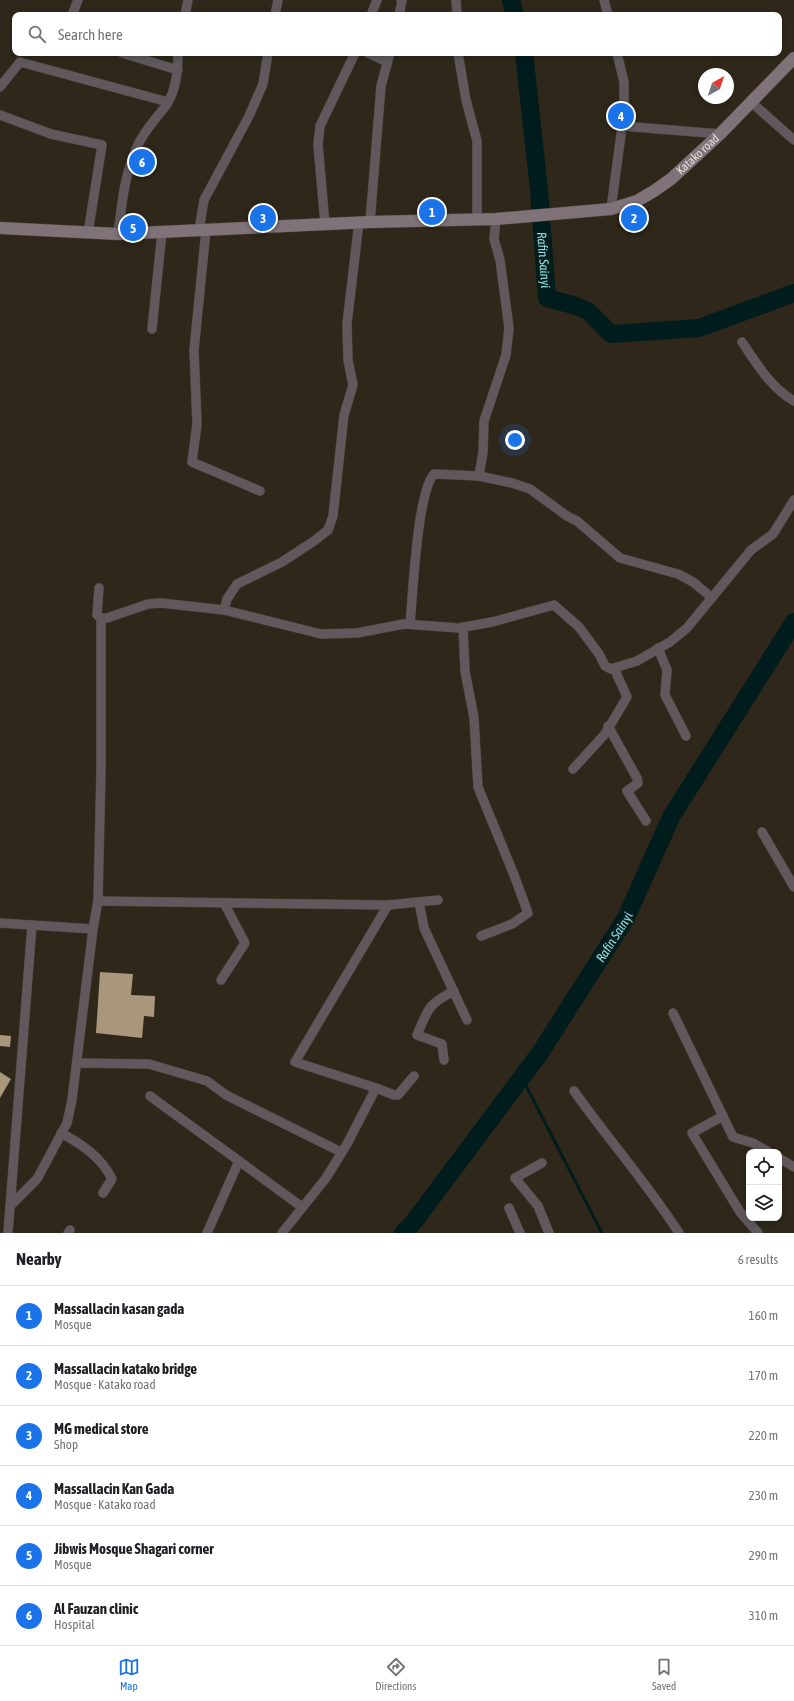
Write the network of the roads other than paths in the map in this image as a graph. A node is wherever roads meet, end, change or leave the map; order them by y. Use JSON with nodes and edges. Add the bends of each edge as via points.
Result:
{"nodes":[{"id":1,"x":78,"y":0,"type":"edge"},
{"id":2,"x":188,"y":0,"type":"edge"},
{"id":3,"x":278,"y":0,"type":"edge"},
{"id":4,"x":377,"y":0,"type":"edge"},
{"id":5,"x":401,"y":0,"type":"edge"},
{"id":6,"x":456,"y":0,"type":"edge"},
{"id":7,"x":604,"y":0,"type":"edge"},
{"id":8,"x":73,"y":12,"type":"edge"},
{"id":9,"x":186,"y":12,"type":"edge"},
{"id":10,"x":276,"y":12,"type":"edge"},
{"id":11,"x":372,"y":12,"type":"edge"},
{"id":12,"x":400,"y":12,"type":"edge"},
{"id":13,"x":457,"y":12,"type":"edge"},
{"id":14,"x":607,"y":12,"type":"edge"},
{"id":15,"x":132,"y":56,"type":"edge"},
{"id":16,"x":178,"y":56,"type":"edge"},
{"id":17,"x":268,"y":56,"type":"edge"},
{"id":18,"x":354,"y":56,"type":"edge"},
{"id":19,"x":459,"y":56,"type":"edge"},
{"id":20,"x":618,"y":56,"type":"edge"},
{"id":21,"x":389,"y":58,"type":"edge"},
{"id":22,"x":794,"y":58,"type":"edge"},
{"id":23,"x":178,"y":70,"type":"junction"},
{"id":24,"x":0,"y":87,"type":"edge"},
{"id":25,"x":168,"y":102,"type":"junction"},
{"id":26,"x":751,"y":102,"type":"junction"},
{"id":27,"x":0,"y":115,"type":"edge"},
{"id":28,"x":622,"y":126,"type":"junction"},
{"id":29,"x":720,"y":134,"type":"junction"},
{"id":30,"x":794,"y":140,"type":"edge"},
{"id":31,"x":611,"y":209,"type":"junction"},
{"id":32,"x":477,"y":218,"type":"junction"},
{"id":33,"x":496,"y":219,"type":"junction"},
{"id":34,"x":365,"y":222,"type":"junction"},
{"id":35,"x":325,"y":224,"type":"junction"},
{"id":36,"x":0,"y":228,"type":"edge"},
{"id":37,"x":202,"y":230,"type":"junction"},
{"id":38,"x":162,"y":232,"type":"junction"},
{"id":39,"x":88,"y":233,"type":"junction"},
{"id":40,"x":118,"y":234,"type":"junction"},
{"id":41,"x":152,"y":329,"type":"dead end"},
{"id":42,"x":742,"y":342,"type":"dead end"},
{"id":43,"x":794,"y":401,"type":"edge"},
{"id":44,"x":479,"y":476,"type":"junction"},
{"id":45,"x":260,"y":491,"type":"dead end"},
{"id":46,"x":794,"y":500,"type":"edge"},
{"id":47,"x":99,"y":588,"type":"dead end"},
{"id":48,"x":711,"y":597,"type":"junction"},
{"id":49,"x":224,"y":610,"type":"junction"},
{"id":50,"x":101,"y":618,"type":"junction"},
{"id":51,"x":410,"y":624,"type":"junction"},
{"id":52,"x":463,"y":627,"type":"junction"},
{"id":53,"x":658,"y":648,"type":"junction"},
{"id":54,"x":614,"y":668,"type":"junction"},
{"id":55,"x":608,"y":726,"type":"junction"},
{"id":56,"x":686,"y":736,"type":"dead end"},
{"id":57,"x":573,"y":769,"type":"dead end"},
{"id":58,"x":646,"y":820,"type":"dead end"},
{"id":59,"x":762,"y":832,"type":"dead end"},
{"id":60,"x":794,"y":887,"type":"edge"},
{"id":61,"x":438,"y":900,"type":"dead end"},
{"id":62,"x":98,"y":901,"type":"junction"},
{"id":63,"x":419,"y":902,"type":"junction"},
{"id":64,"x":224,"y":903,"type":"junction"},
{"id":65,"x":388,"y":905,"type":"junction"},
{"id":66,"x":0,"y":923,"type":"edge"},
{"id":67,"x":32,"y":925,"type":"junction"},
{"id":68,"x":93,"y":929,"type":"junction"},
{"id":69,"x":481,"y":936,"type":"dead end"},
{"id":70,"x":221,"y":980,"type":"dead end"},
{"id":71,"x":454,"y":991,"type":"junction"},
{"id":72,"x":673,"y":1013,"type":"dead end"},
{"id":73,"x":467,"y":1020,"type":"dead end"},
{"id":74,"x":444,"y":1060,"type":"dead end"},
{"id":75,"x":77,"y":1063,"type":"junction"},
{"id":76,"x":414,"y":1076,"type":"dead end"},
{"id":77,"x":376,"y":1088,"type":"junction"},
{"id":78,"x":574,"y":1091,"type":"dead end"},
{"id":79,"x":150,"y":1096,"type":"dead end"},
{"id":80,"x":723,"y":1116,"type":"junction"},
{"id":81,"x":61,"y":1133,"type":"junction"},
{"id":82,"x":764,"y":1149,"type":"edge"},
{"id":83,"x":341,"y":1152,"type":"junction"},
{"id":84,"x":782,"y":1160,"type":"edge"},
{"id":85,"x":239,"y":1161,"type":"junction"},
{"id":86,"x":542,"y":1163,"type":"dead end"},
{"id":87,"x":794,"y":1167,"type":"edge"},
{"id":88,"x":103,"y":1193,"type":"dead end"},
{"id":89,"x":10,"y":1206,"type":"junction"},
{"id":90,"x":302,"y":1207,"type":"junction"},
{"id":91,"x":509,"y":1208,"type":"dead end"},
{"id":92,"x":0,"y":1232,"type":"edge"},
{"id":93,"x":9,"y":1233,"type":"edge"},
{"id":94,"x":207,"y":1233,"type":"edge"},
{"id":95,"x":282,"y":1233,"type":"edge"},
{"id":96,"x":520,"y":1233,"type":"edge"},
{"id":97,"x":549,"y":1233,"type":"edge"},
{"id":98,"x":679,"y":1233,"type":"edge"},
{"id":99,"x":758,"y":1233,"type":"edge"}],
"edges":[{"from":1,"to":8,"type":"street"},
{"from":2,"to":9,"type":"street"},
{"from":3,"to":10,"type":"street"},
{"from":4,"to":11,"type":"street"},
{"from":5,"to":12,"type":"street"},
{"from":6,"to":13,"type":"street"},
{"from":7,"to":14,"type":"street"},
{"from":15,"to":23,"type":"street"},
{"from":16,"to":23,"type":"street"},
{"from":17,"to":37,"type":"street","via":[[263,84],[249,116],[204,200]]},
{"from":18,"to":35,"type":"street","via":[[320,126],[318,145]]},
{"from":19,"to":32,"type":"street","via":[[466,100],[477,141]]},
{"from":20,"to":28,"type":"street","via":[[624,82]]},
{"from":21,"to":34,"type":"street","via":[[381,86]]},
{"from":22,"to":26,"type":"street","name":"Katako road"},
{"from":23,"to":25,"type":"street"},
{"from":24,"to":25,"type":"street","via":[[20,62]]},
{"from":25,"to":40,"type":"street","via":[[137,145],[124,183]]},
{"from":26,"to":29,"type":"street","name":"Katako road"},
{"from":26,"to":30,"type":"street"},
{"from":27,"to":39,"type":"street","via":[[51,134],[102,145]]},
{"from":28,"to":29,"type":"street"},
{"from":28,"to":31,"type":"street"},
{"from":29,"to":31,"type":"street","name":"Katako road","via":[[654,191],[637,201]]},
{"from":31,"to":33,"type":"street","name":"Katako road"},
{"from":32,"to":33,"type":"street","name":"Katako road"},
{"from":32,"to":34,"type":"street","name":"Katako road"},
{"from":33,"to":44,"type":"street","via":[[494,239],[500,260],[509,328],[506,355],[484,421]]},
{"from":34,"to":35,"type":"street","name":"Katako road"},
{"from":34,"to":49,"type":"street","via":[[347,324],[348,360],[353,385],[344,415],[333,516],[328,530],[282,562],[237,584],[227,599]]},
{"from":35,"to":37,"type":"street","name":"Katako road"},
{"from":36,"to":39,"type":"street","name":"Katako road"},
{"from":37,"to":38,"type":"street","name":"Katako road"},
{"from":37,"to":45,"type":"street","via":[[194,350],[197,424],[192,462]]},
{"from":38,"to":40,"type":"street","name":"Katako road"},
{"from":38,"to":41,"type":"street"},
{"from":39,"to":40,"type":"street","name":"Katako road"},
{"from":42,"to":43,"type":"street","via":[[772,385]]},
{"from":44,"to":48,"type":"street","via":[[530,489],[576,521],[620,558],[678,574],[693,582]]},
{"from":44,"to":51,"type":"street","via":[[434,474],[430,478],[424,499]]},
{"from":46,"to":48,"type":"street","via":[[773,534],[751,550]]},
{"from":47,"to":50,"type":"street","via":[[97,615]]},
{"from":48,"to":53,"type":"street","via":[[687,628]]},
{"from":49,"to":50,"type":"street","via":[[160,603]]},
{"from":49,"to":51,"type":"street","via":[[321,634],[357,633]]},
{"from":50,"to":62,"type":"street"},
{"from":51,"to":52,"type":"street"},
{"from":52,"to":54,"type":"street","via":[[554,605],[579,627],[605,666]]},
{"from":52,"to":69,"type":"street","via":[[465,671],[474,718],[478,787],[528,913],[512,924]]},
{"from":53,"to":54,"type":"street","via":[[637,661]]},
{"from":53,"to":56,"type":"street","via":[[667,670],[665,695]]},
{"from":54,"to":55,"type":"street","via":[[627,697]]},
{"from":55,"to":57,"type":"street","via":[[605,734]]},
{"from":55,"to":58,"type":"street","via":[[637,778],[638,783],[627,791]]},
{"from":59,"to":60,"type":"street"},
{"from":61,"to":63,"type":"street"},
{"from":62,"to":64,"type":"street"},
{"from":62,"to":68,"type":"street"},
{"from":63,"to":65,"type":"street"},
{"from":63,"to":71,"type":"street","via":[[424,928]]},
{"from":64,"to":65,"type":"street"},
{"from":64,"to":70,"type":"street","via":[[245,943]]},
{"from":65,"to":77,"type":"street","via":[[295,1062]]},
{"from":66,"to":67,"type":"street"},
{"from":67,"to":68,"type":"street"},
{"from":67,"to":89,"type":"street"},
{"from":68,"to":75,"type":"street"},
{"from":71,"to":73,"type":"street"},
{"from":71,"to":74,"type":"street","via":[[434,1001],[417,1035],[442,1044]]},
{"from":72,"to":80,"type":"street"},
{"from":75,"to":81,"type":"street","via":[[72,1100]]},
{"from":75,"to":83,"type":"street","via":[[149,1064],[207,1081],[226,1095]]},
{"from":76,"to":77,"type":"street","via":[[398,1095]]},
{"from":77,"to":83,"type":"street"},
{"from":78,"to":98,"type":"street","via":[[659,1201]]},
{"from":79,"to":85,"type":"street"},
{"from":80,"to":82,"type":"street","via":[[734,1137],[753,1142]]},
{"from":80,"to":99,"type":"street","via":[[692,1132],[740,1212]]},
{"from":81,"to":88,"type":"street","via":[[92,1152],[105,1166],[112,1179]]},
{"from":81,"to":89,"type":"street","via":[[37,1179]]},
{"from":83,"to":90,"type":"street","via":[[326,1178]]},
{"from":84,"to":87,"type":"street"},
{"from":85,"to":90,"type":"street"},
{"from":85,"to":94,"type":"street"},
{"from":86,"to":97,"type":"street","via":[[515,1178],[538,1206]]},
{"from":89,"to":93,"type":"street"},
{"from":90,"to":95,"type":"street"},
{"from":91,"to":96,"type":"street"},
{"from":92,"to":93,"type":"street"}]}
